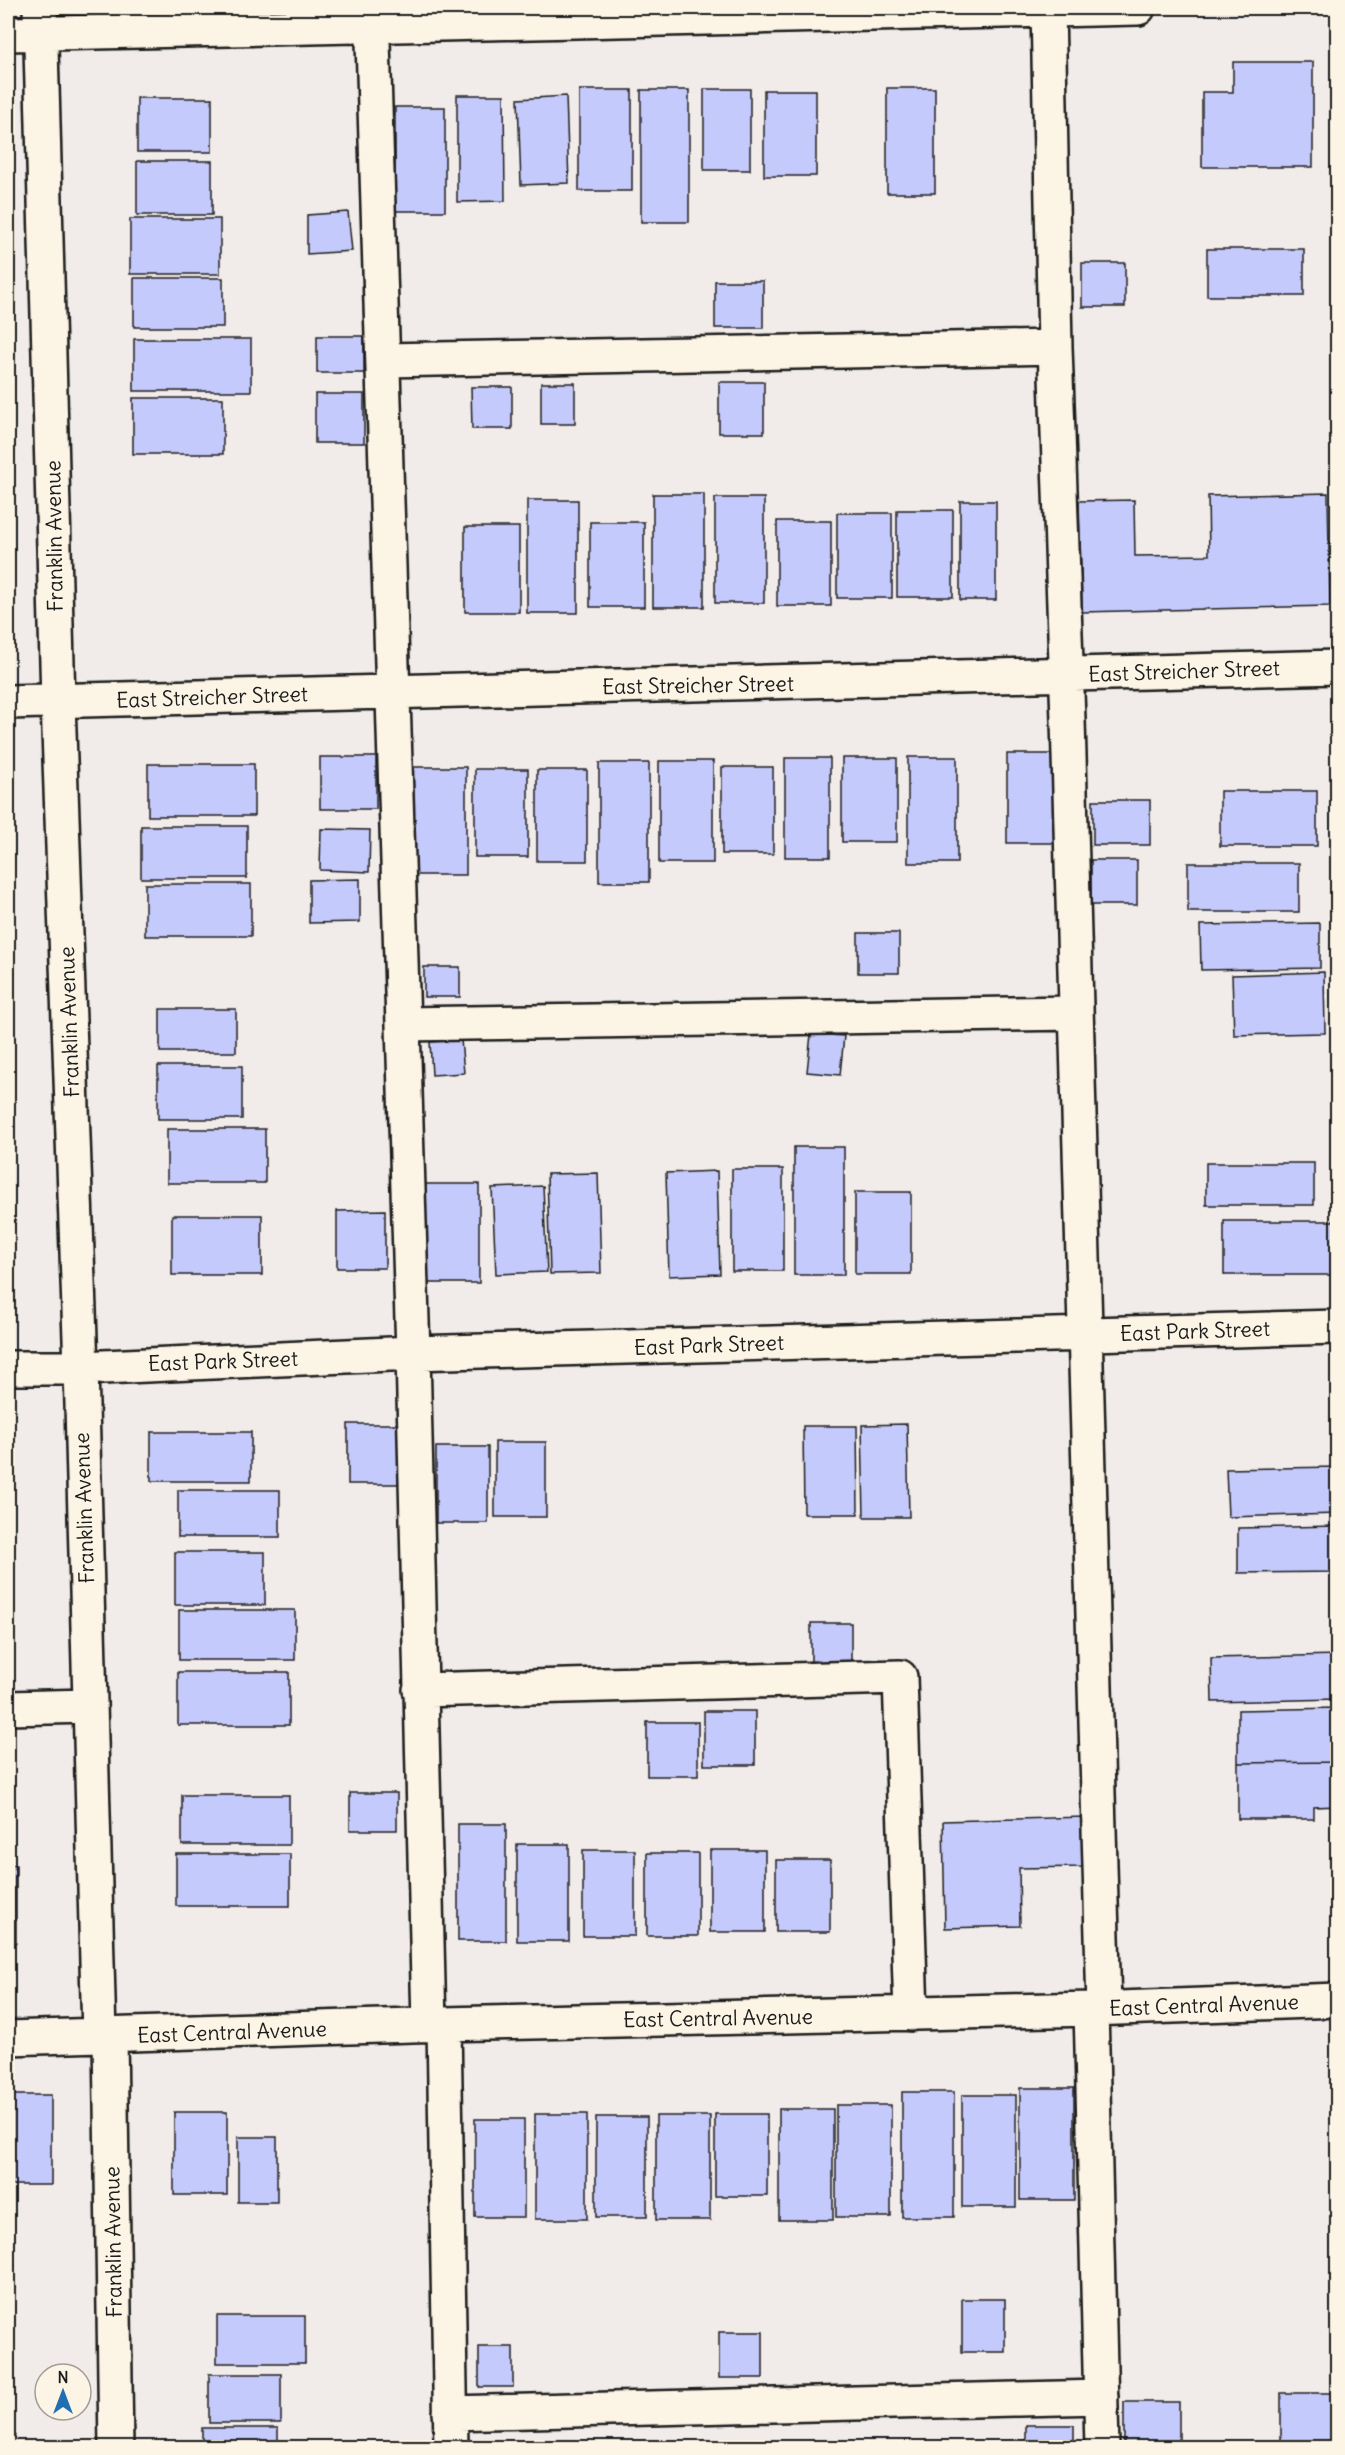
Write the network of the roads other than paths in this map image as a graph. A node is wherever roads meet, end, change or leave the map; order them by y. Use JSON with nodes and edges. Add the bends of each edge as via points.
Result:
{"nodes":[{"id":1,"x":1048,"y":8,"type":"edge"},
{"id":2,"x":1138,"y":8,"type":"edge"},
{"id":3,"x":372,"y":16,"type":"edge"},
{"id":4,"x":41,"y":20,"type":"edge"},
{"id":5,"x":8,"y":34,"type":"edge"},
{"id":6,"x":1055,"y":347,"type":"junction"},
{"id":7,"x":384,"y":360,"type":"junction"},
{"id":8,"x":1338,"y":667,"type":"edge"},
{"id":9,"x":1067,"y":675,"type":"junction"},
{"id":10,"x":393,"y":691,"type":"junction"},
{"id":11,"x":8,"y":702,"type":"edge"},
{"id":12,"x":58,"y":702,"type":"junction"},
{"id":13,"x":1076,"y":1013,"type":"junction"},
{"id":14,"x":403,"y":1024,"type":"junction"},
{"id":15,"x":1338,"y":1327,"type":"edge"},
{"id":16,"x":1085,"y":1334,"type":"junction"},
{"id":17,"x":413,"y":1353,"type":"junction"},
{"id":18,"x":8,"y":1368,"type":"edge"},
{"id":19,"x":81,"y":1368,"type":"junction"},
{"id":20,"x":420,"y":1690,"type":"junction"},
{"id":21,"x":90,"y":1706,"type":"junction"},
{"id":22,"x":8,"y":1708,"type":"edge"},
{"id":23,"x":1338,"y":2000,"type":"edge"},
{"id":24,"x":1097,"y":2009,"type":"junction"},
{"id":25,"x":911,"y":2014,"type":"junction"},
{"id":26,"x":437,"y":2025,"type":"junction"},
{"id":27,"x":105,"y":2036,"type":"junction"},
{"id":28,"x":8,"y":2038,"type":"edge"},
{"id":29,"x":1101,"y":2397,"type":"junction"},
{"id":30,"x":450,"y":2414,"type":"junction"},
{"id":31,"x":116,"y":2448,"type":"edge"},
{"id":32,"x":451,"y":2448,"type":"edge"},
{"id":33,"x":1102,"y":2448,"type":"edge"}],
"edges":[{"from":1,"to":2,"type":"street"},
{"from":1,"to":3,"type":"street"},
{"from":1,"to":6,"type":"street"},
{"from":3,"to":4,"type":"street"},
{"from":3,"to":7,"type":"street"},
{"from":4,"to":5,"type":"street"},
{"from":4,"to":12,"type":"street","name":"Franklin Avenue"},
{"from":6,"to":7,"type":"street"},
{"from":6,"to":9,"type":"street"},
{"from":7,"to":10,"type":"street"},
{"from":8,"to":9,"type":"street","name":"East Streicher Street"},
{"from":9,"to":10,"type":"street","name":"East Streicher Street"},
{"from":9,"to":13,"type":"street"},
{"from":10,"to":12,"type":"street","name":"East Streicher Street"},
{"from":10,"to":14,"type":"street"},
{"from":11,"to":12,"type":"street","name":"East Streicher Street"},
{"from":12,"to":19,"type":"street","name":"Franklin Avenue"},
{"from":13,"to":14,"type":"street"},
{"from":13,"to":16,"type":"street"},
{"from":14,"to":17,"type":"street"},
{"from":15,"to":16,"type":"street","name":"East Park Street"},
{"from":16,"to":17,"type":"street","name":"East Park Street"},
{"from":16,"to":24,"type":"street"},
{"from":17,"to":19,"type":"street","name":"East Park Street"},
{"from":17,"to":20,"type":"street"},
{"from":18,"to":19,"type":"street","name":"East Park Street"},
{"from":19,"to":21,"type":"street","name":"Franklin Avenue"},
{"from":20,"to":25,"type":"street","via":[[900,1677]]},
{"from":20,"to":26,"type":"street"},
{"from":21,"to":22,"type":"street"},
{"from":21,"to":27,"type":"street","name":"Franklin Avenue"},
{"from":23,"to":24,"type":"street","name":"East Central Avenue"},
{"from":24,"to":25,"type":"street","name":"East Central Avenue"},
{"from":24,"to":29,"type":"street"},
{"from":25,"to":26,"type":"street","name":"East Central Avenue"},
{"from":26,"to":27,"type":"street","name":"East Central Avenue"},
{"from":26,"to":30,"type":"street"},
{"from":27,"to":28,"type":"street","name":"East Central Avenue"},
{"from":27,"to":31,"type":"street","name":"Franklin Avenue"},
{"from":29,"to":30,"type":"street"},
{"from":29,"to":33,"type":"street"},
{"from":30,"to":32,"type":"street"}]}
